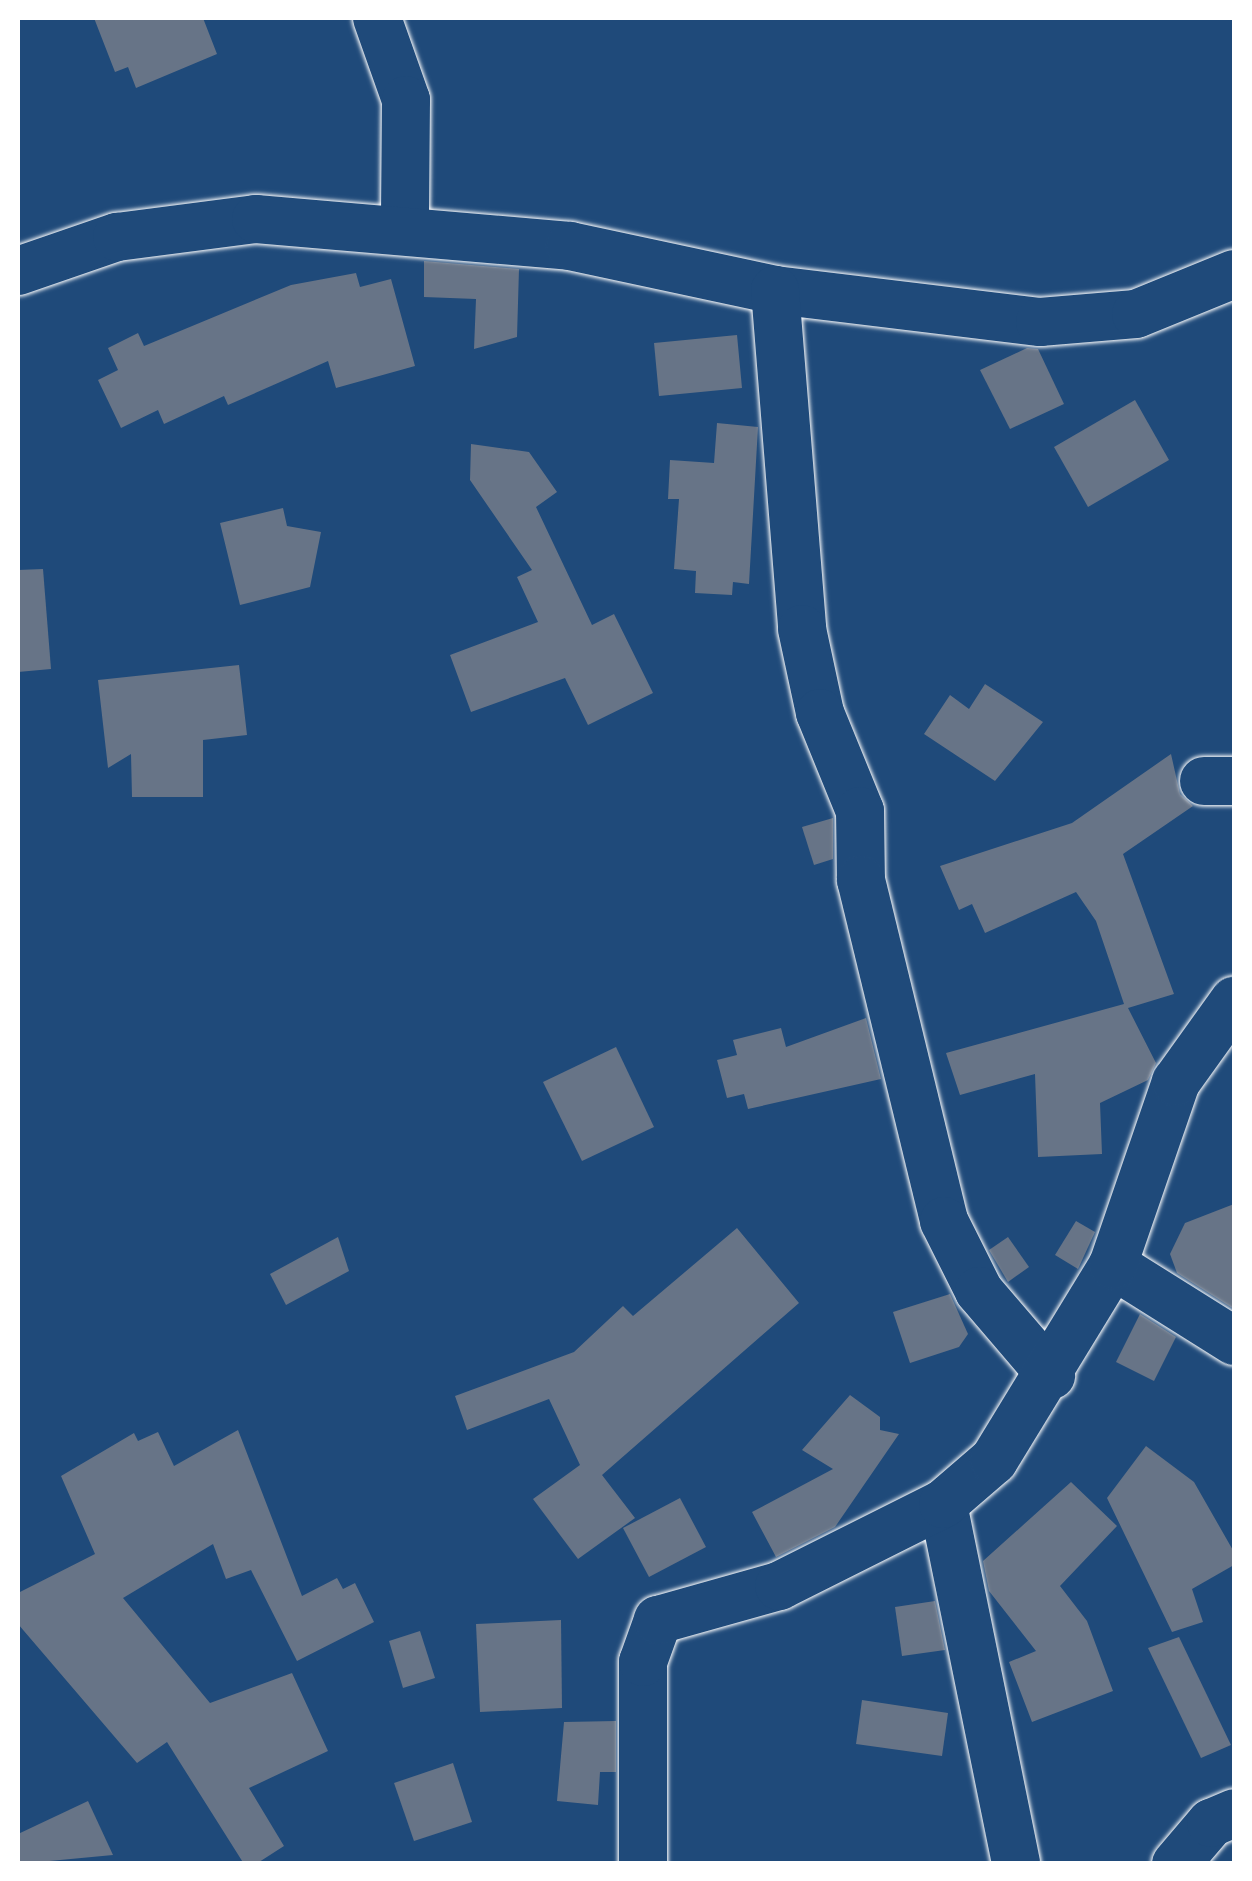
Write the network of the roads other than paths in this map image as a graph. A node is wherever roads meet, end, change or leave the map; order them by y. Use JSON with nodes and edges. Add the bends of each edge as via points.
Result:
{"nodes":[{"id":1,"x":378,"y":18,"type":"edge"},
{"id":2,"x":405,"y":226,"type":"junction"},
{"id":3,"x":18,"y":271,"type":"edge"},
{"id":4,"x":1234,"y":274,"type":"edge"},
{"id":5,"x":776,"y":290,"type":"junction"},
{"id":6,"x":1234,"y":1001,"type":"edge"},
{"id":7,"x":1113,"y":1265,"type":"junction"},
{"id":8,"x":1234,"y":1341,"type":"edge"},
{"id":9,"x":1051,"y":1376,"type":"junction"},
{"id":10,"x":943,"y":1504,"type":"junction"},
{"id":11,"x":1234,"y":1814,"type":"edge"},
{"id":12,"x":643,"y":1864,"type":"edge"},
{"id":13,"x":1016,"y":1864,"type":"edge"},
{"id":14,"x":1176,"y":1864,"type":"edge"}],
"edges":[{"from":1,"to":2,"type":"street","via":[[406,100]]},
{"from":2,"to":3,"type":"street","via":[[195,220]]},
{"from":2,"to":5,"type":"street","via":[[570,246]]},
{"from":4,"to":5,"type":"street","via":[[1136,314],[1040,322]]},
{"from":5,"to":9,"type":"street","via":[[802,629],[820,713],[860,811],[862,880],[944,1221],[979,1290]]},
{"from":6,"to":7,"type":"street","via":[[1176,1082]]},
{"from":7,"to":8,"type":"street"},
{"from":7,"to":9,"type":"street"},
{"from":9,"to":10,"type":"street","via":[[994,1460]]},
{"from":10,"to":12,"type":"street","via":[[778,1586],[658,1620],[644,1662]]},
{"from":10,"to":13,"type":"street"},
{"from":11,"to":14,"type":"street","via":[[1211,1822]]}]}
